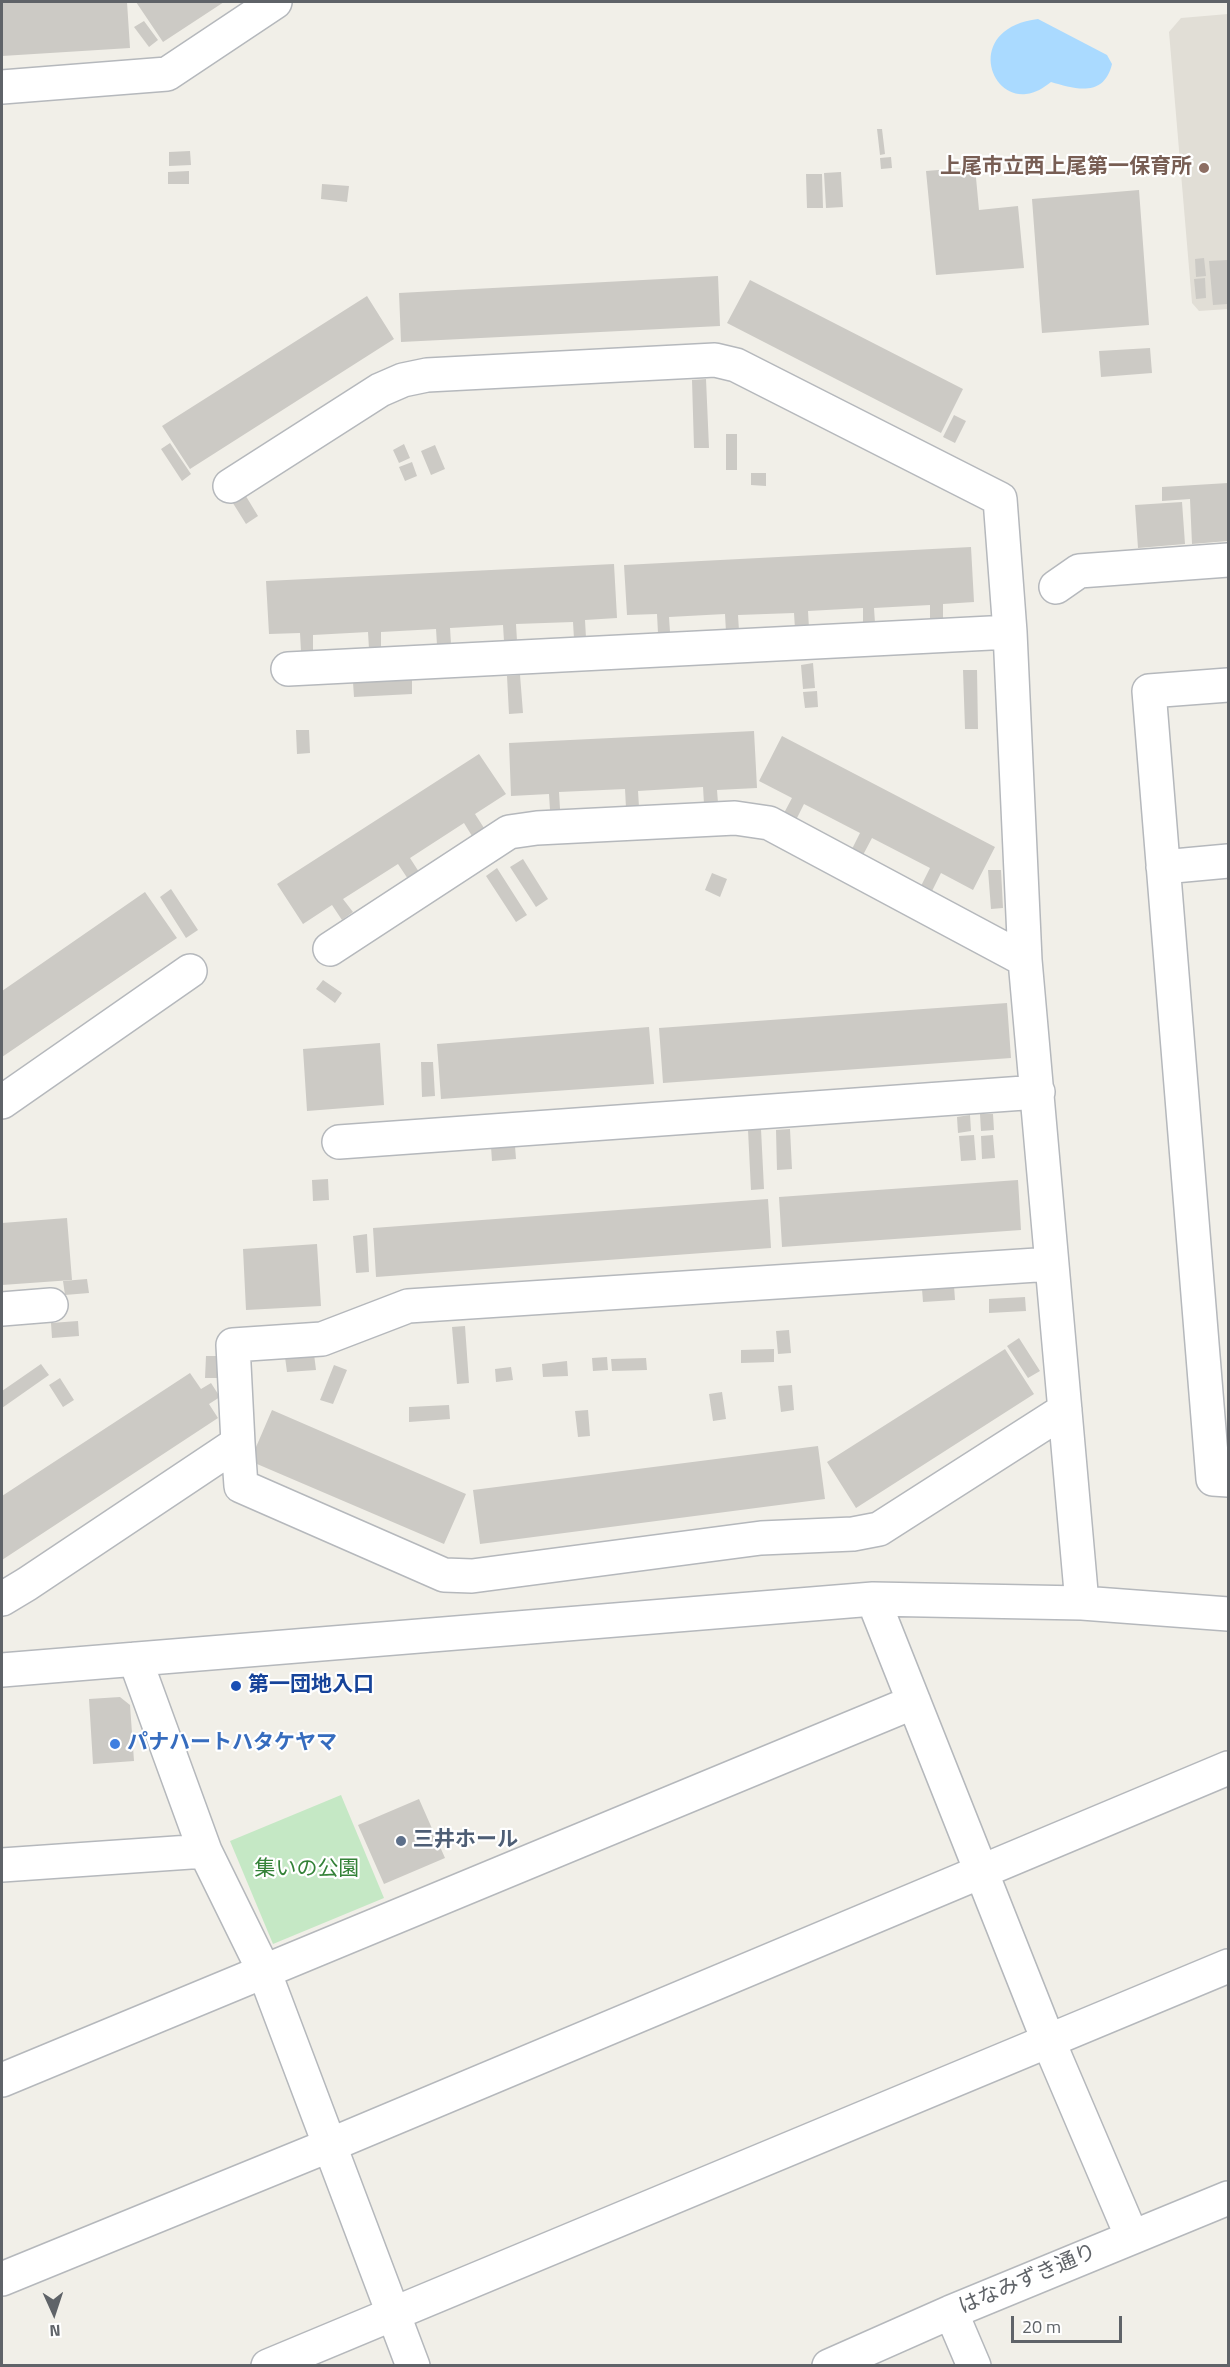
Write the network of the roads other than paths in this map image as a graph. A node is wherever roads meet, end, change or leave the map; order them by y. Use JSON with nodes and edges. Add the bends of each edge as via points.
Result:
{"nodes":[{"id":1,"x":275,"y":2,"type":"edge"},
{"id":2,"x":2,"y":87,"type":"edge"},
{"id":3,"x":230,"y":486,"type":"dead end"},
{"id":4,"x":1228,"y":560,"type":"edge"},
{"id":5,"x":1056,"y":586,"type":"dead end"},
{"id":6,"x":1010,"y":632,"type":"junction"},
{"id":7,"x":288,"y":669,"type":"dead end"},
{"id":8,"x":1228,"y":685,"type":"edge"},
{"id":9,"x":1228,"y":861,"type":"edge"},
{"id":10,"x":1163,"y":867,"type":"junction"},
{"id":11,"x":330,"y":949,"type":"dead end"},
{"id":12,"x":1025,"y":960,"type":"junction"},
{"id":13,"x":190,"y":971,"type":"dead end"},
{"id":14,"x":1038,"y":1092,"type":"junction"},
{"id":15,"x":2,"y":1101,"type":"edge"},
{"id":16,"x":339,"y":1142,"type":"dead end"},
{"id":17,"x":1052,"y":1264,"type":"junction"},
{"id":18,"x":51,"y":1305,"type":"dead end"},
{"id":19,"x":2,"y":1309,"type":"edge"},
{"id":20,"x":1065,"y":1410,"type":"junction"},
{"id":21,"x":238,"y":1443,"type":"junction"},
{"id":22,"x":1228,"y":1480,"type":"edge"},
{"id":23,"x":2,"y":1599,"type":"edge"},
{"id":24,"x":873,"y":1599,"type":"junction"},
{"id":25,"x":1082,"y":1603,"type":"junction"},
{"id":26,"x":1228,"y":1614,"type":"edge"},
{"id":27,"x":135,"y":1659,"type":"junction"},
{"id":28,"x":2,"y":1670,"type":"edge"},
{"id":29,"x":914,"y":1702,"type":"junction"},
{"id":30,"x":1228,"y":1768,"type":"edge"},
{"id":31,"x":206,"y":1851,"type":"junction"},
{"id":32,"x":2,"y":1865,"type":"edge"},
{"id":33,"x":981,"y":1872,"type":"junction"},
{"id":34,"x":1228,"y":1966,"type":"edge"},
{"id":35,"x":264,"y":1971,"type":"junction"},
{"id":36,"x":1048,"y":2040,"type":"junction"},
{"id":37,"x":2,"y":2080,"type":"edge"},
{"id":38,"x":330,"y":2145,"type":"junction"},
{"id":39,"x":1228,"y":2198,"type":"edge"},
{"id":40,"x":1132,"y":2237,"type":"junction"},
{"id":41,"x":2,"y":2279,"type":"edge"},
{"id":42,"x":951,"y":2312,"type":"junction"},
{"id":43,"x":393,"y":2313,"type":"junction"},
{"id":44,"x":268,"y":2366,"type":"edge"},
{"id":45,"x":413,"y":2366,"type":"edge"},
{"id":46,"x":829,"y":2366,"type":"edge"},
{"id":47,"x":974,"y":2366,"type":"edge"}],
"edges":[{"from":1,"to":2,"type":"street","via":[[167,74]]},
{"from":3,"to":6,"type":"street","via":[[380,390],[403,380],[427,375],[715,360],[736,365],[1000,500]]},
{"from":4,"to":5,"type":"street","via":[[1079,570]]},
{"from":6,"to":7,"type":"street"},
{"from":6,"to":12,"type":"street"},
{"from":8,"to":10,"type":"street","via":[[1149,691]]},
{"from":9,"to":10,"type":"street"},
{"from":10,"to":22,"type":"street","via":[[1213,1479]]},
{"from":11,"to":12,"type":"street","via":[[509,832],[735,818],[769,823]]},
{"from":12,"to":14,"type":"street"},
{"from":13,"to":15,"type":"street"},
{"from":14,"to":16,"type":"street"},
{"from":14,"to":17,"type":"street"},
{"from":17,"to":20,"type":"street"},
{"from":17,"to":21,"type":"street","via":[[408,1306],[322,1339],[233,1345]]},
{"from":18,"to":19,"type":"street"},
{"from":20,"to":21,"type":"street","via":[[879,1529],[853,1534],[761,1538],[472,1576],[444,1575],[241,1486]]},
{"from":20,"to":25,"type":"street"},
{"from":21,"to":23,"type":"street"},
{"from":24,"to":25,"type":"street"},
{"from":24,"to":27,"type":"street"},
{"from":24,"to":29,"type":"street"},
{"from":25,"to":26,"type":"street"},
{"from":27,"to":28,"type":"street"},
{"from":27,"to":31,"type":"street"},
{"from":29,"to":33,"type":"street"},
{"from":29,"to":35,"type":"street"},
{"from":30,"to":33,"type":"street"},
{"from":31,"to":32,"type":"street"},
{"from":31,"to":35,"type":"street"},
{"from":33,"to":36,"type":"street"},
{"from":33,"to":38,"type":"street"},
{"from":34,"to":36,"type":"street"},
{"from":35,"to":37,"type":"street"},
{"from":35,"to":38,"type":"street"},
{"from":36,"to":40,"type":"street"},
{"from":36,"to":43,"type":"street"},
{"from":38,"to":41,"type":"street"},
{"from":38,"to":43,"type":"street"},
{"from":39,"to":40,"type":"street","name":"はなみずき通り"},
{"from":40,"to":42,"type":"street","name":"はなみずき通り"},
{"from":42,"to":46,"type":"street","name":"はなみずき通り"},
{"from":42,"to":47,"type":"street"},
{"from":43,"to":44,"type":"street"},
{"from":43,"to":45,"type":"street"}]}
